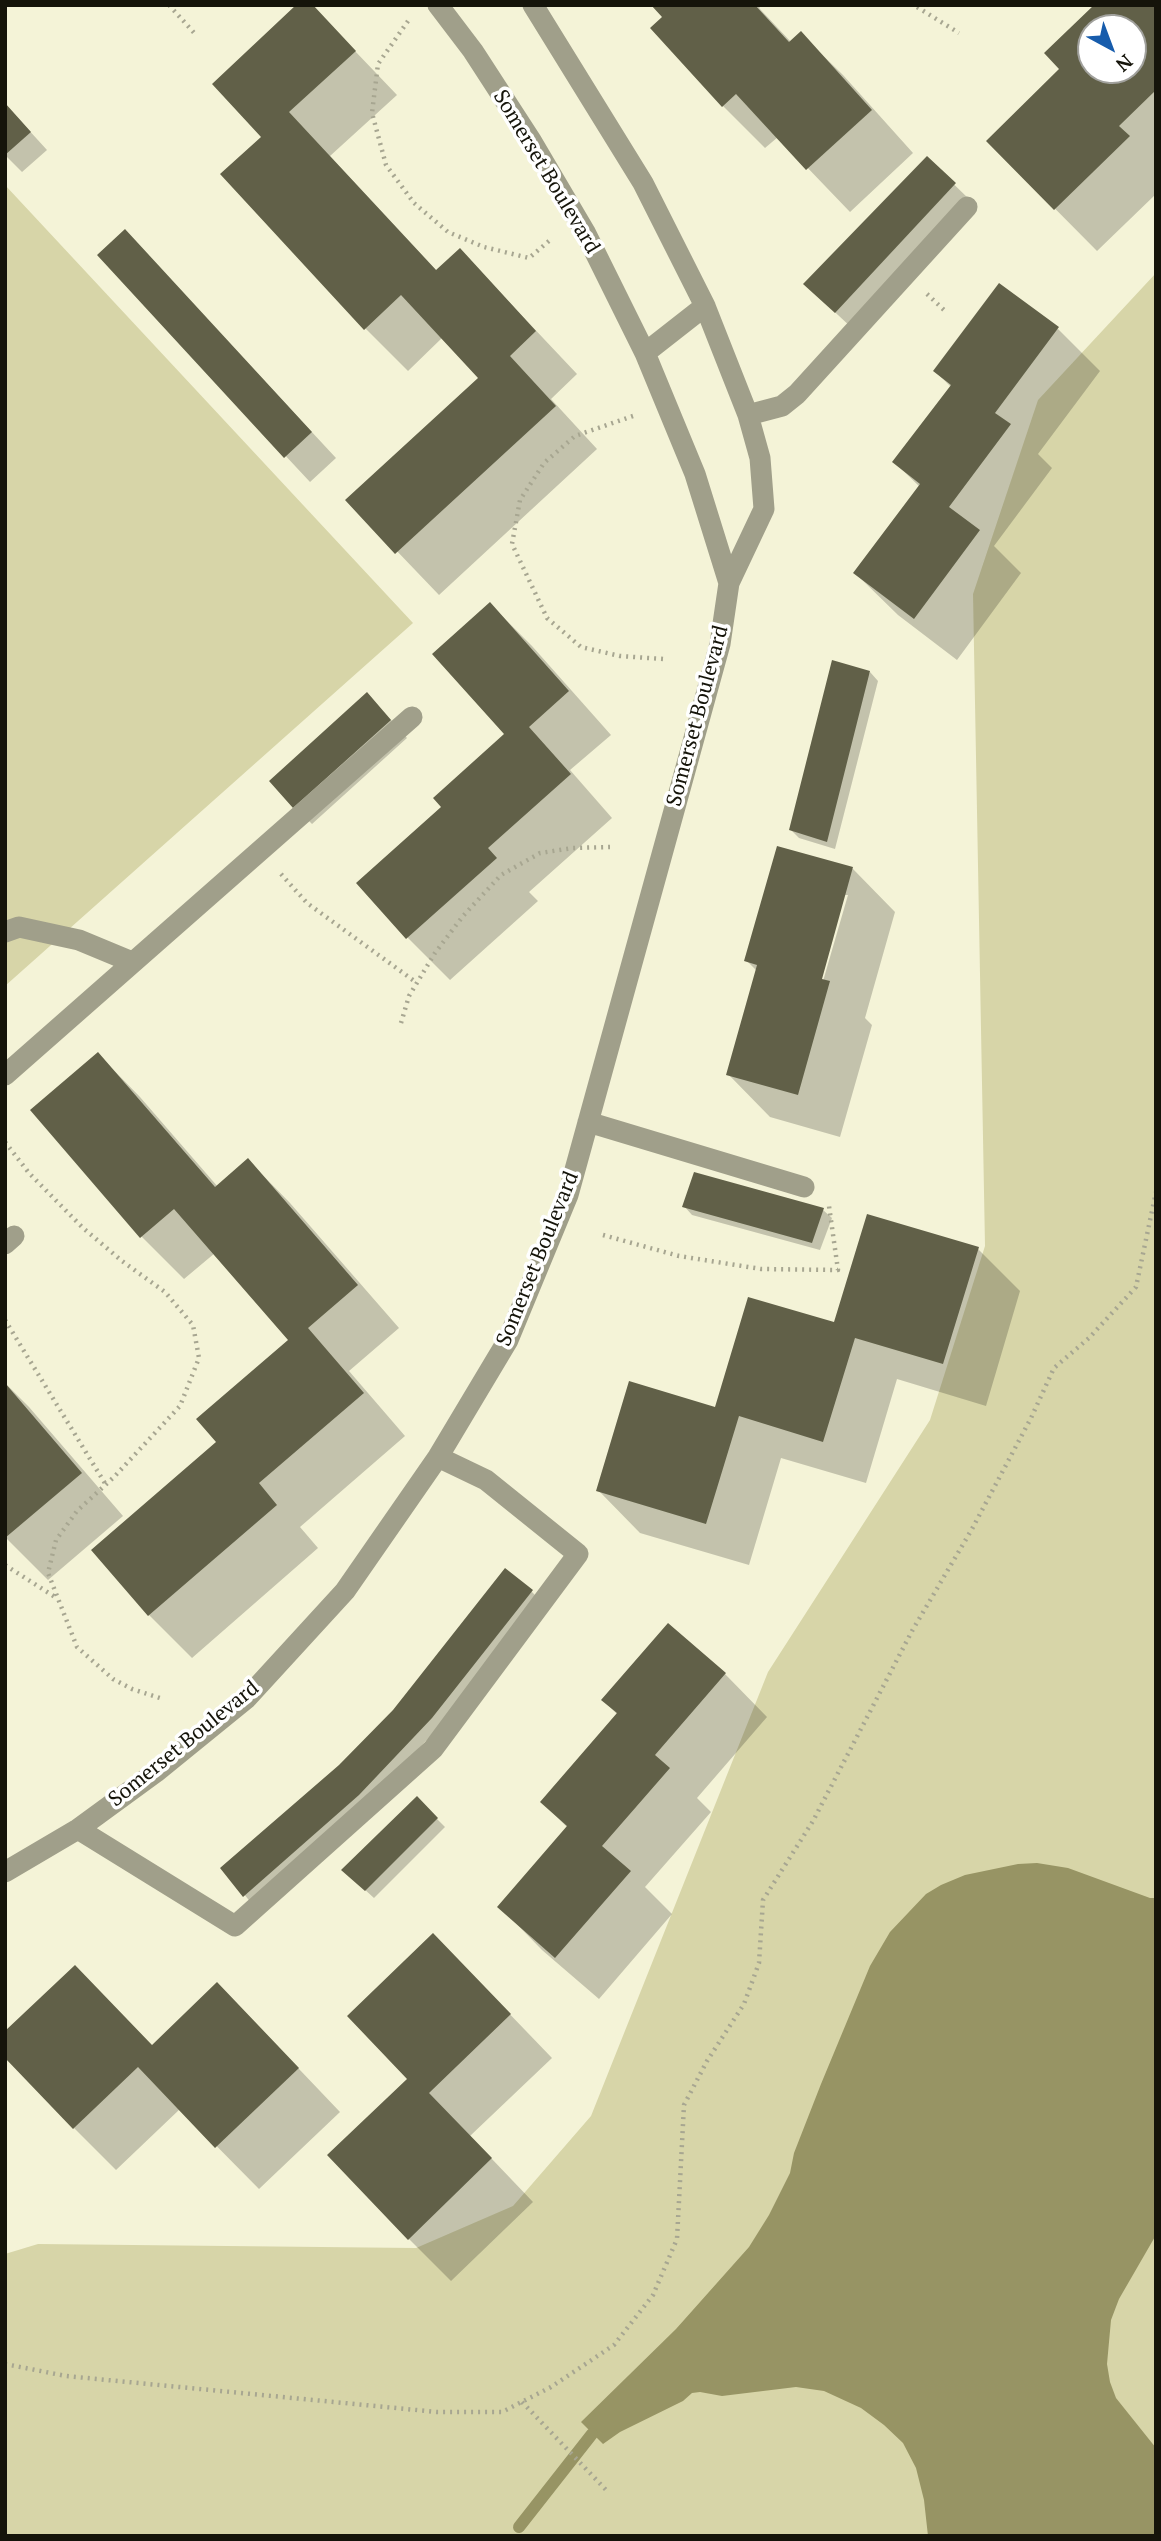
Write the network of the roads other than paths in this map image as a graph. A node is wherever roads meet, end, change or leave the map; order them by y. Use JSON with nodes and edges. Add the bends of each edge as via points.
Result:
{"nodes":[{"id":1,"x":438,"y":5,"type":"edge"},
{"id":2,"x":533,"y":5,"type":"edge"},
{"id":3,"x":967,"y":207,"type":"dead end"},
{"id":4,"x":705,"y":306,"type":"junction"},
{"id":5,"x":645,"y":353,"type":"junction"},
{"id":6,"x":748,"y":415,"type":"junction"},
{"id":7,"x":729,"y":583,"type":"junction"},
{"id":8,"x":412,"y":717,"type":"dead end"},
{"id":9,"x":5,"y":932,"type":"edge"},
{"id":10,"x":132,"y":962,"type":"junction"},
{"id":11,"x":5,"y":1075,"type":"edge"},
{"id":12,"x":588,"y":1122,"type":"junction"},
{"id":13,"x":804,"y":1187,"type":"road end"},
{"id":14,"x":438,"y":1457,"type":"junction"},
{"id":15,"x":78,"y":1829,"type":"junction"},
{"id":16,"x":5,"y":1872,"type":"edge"}],
"edges":[{"from":1,"to":5,"type":"street","name":"Somerset Boulevard","via":[[532,142]]},
{"from":2,"to":4,"type":"street","name":"Somerset Boulevard","via":[[643,183]]},
{"from":3,"to":6,"type":"street","via":[[797,394],[782,406]]},
{"from":4,"to":5,"type":"street"},
{"from":4,"to":6,"type":"street","name":"Somerset Boulevard"},
{"from":5,"to":7,"type":"street","name":"Somerset Boulevard","via":[[695,474]]},
{"from":6,"to":7,"type":"street","name":"Somerset Boulevard","via":[[760,458],[764,509]]},
{"from":7,"to":12,"type":"street","name":"Somerset Boulevard","via":[[720,645]]},
{"from":8,"to":10,"type":"street"},
{"from":9,"to":10,"type":"street","via":[[19,927],[79,940]]},
{"from":10,"to":11,"type":"street"},
{"from":12,"to":13,"type":"street"},
{"from":12,"to":14,"type":"street","name":"Somerset Boulevard","via":[[568,1195],[508,1340]]},
{"from":14,"to":15,"type":"street","name":"Somerset Boulevard","via":[[345,1591],[247,1698]]},
{"from":14,"to":15,"type":"street","via":[[486,1480],[578,1554],[433,1749],[235,1926]]},
{"from":15,"to":16,"type":"street","name":"Somerset Boulevard"}]}
